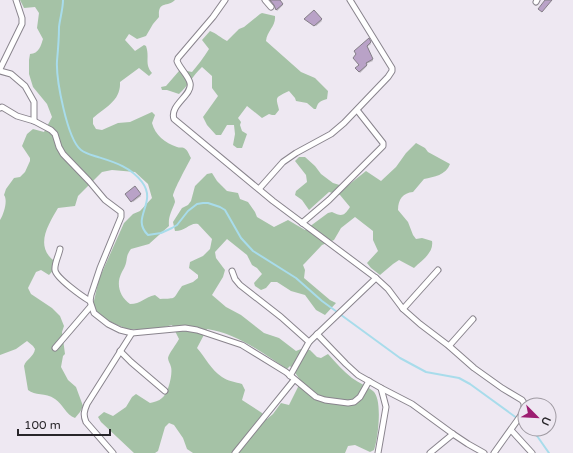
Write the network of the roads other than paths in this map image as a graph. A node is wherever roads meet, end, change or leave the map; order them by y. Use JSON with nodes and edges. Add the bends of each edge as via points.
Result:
{"nodes":[{"id":1,"x":16,"y":0,"type":"edge"},
{"id":2,"x":225,"y":0,"type":"edge"},
{"id":3,"x":265,"y":0,"type":"edge"},
{"id":4,"x":350,"y":0,"type":"edge"},
{"id":5,"x":272,"y":7,"type":"dead end"},
{"id":6,"x":0,"y":70,"type":"edge"},
{"id":7,"x":0,"y":108,"type":"edge"},
{"id":8,"x":357,"y":110,"type":"junction"},
{"id":9,"x":34,"y":120,"type":"junction"},
{"id":10,"x":259,"y":189,"type":"junction"},
{"id":11,"x":302,"y":223,"type":"junction"},
{"id":12,"x":60,"y":249,"type":"dead end"},
{"id":13,"x":438,"y":270,"type":"dead end"},
{"id":14,"x":232,"y":271,"type":"dead end"},
{"id":15,"x":376,"y":278,"type":"junction"},
{"id":16,"x":90,"y":304,"type":"junction"},
{"id":17,"x":403,"y":309,"type":"junction"},
{"id":18,"x":473,"y":319,"type":"dead end"},
{"id":19,"x":132,"y":333,"type":"junction"},
{"id":20,"x":317,"y":334,"type":"junction"},
{"id":21,"x":309,"y":342,"type":"junction"},
{"id":22,"x":449,"y":346,"type":"junction"},
{"id":23,"x":55,"y":348,"type":"dead end"},
{"id":24,"x":120,"y":351,"type":"junction"},
{"id":25,"x":292,"y":378,"type":"junction"},
{"id":26,"x":369,"y":381,"type":"junction"},
{"id":27,"x":381,"y":388,"type":"junction"},
{"id":28,"x":165,"y":391,"type":"dead end"},
{"id":29,"x":510,"y":430,"type":"junction"},
{"id":30,"x":453,"y":434,"type":"junction"},
{"id":31,"x":113,"y":453,"type":"edge"},
{"id":32,"x":236,"y":453,"type":"edge"},
{"id":33,"x":378,"y":453,"type":"edge"},
{"id":34,"x":430,"y":453,"type":"edge"},
{"id":35,"x":484,"y":453,"type":"edge"},
{"id":36,"x":494,"y":453,"type":"edge"},
{"id":37,"x":532,"y":453,"type":"edge"}],
"edges":[{"from":1,"to":6,"type":"street","via":[[22,24]]},
{"from":2,"to":10,"type":"street","via":[[176,61],[191,85],[172,116],[201,143]]},
{"from":3,"to":5,"type":"street"},
{"from":4,"to":8,"type":"street","via":[[392,69],[388,77]]},
{"from":6,"to":9,"type":"street","via":[[11,74],[25,86],[34,102]]},
{"from":7,"to":9,"type":"street"},
{"from":8,"to":10,"type":"street","via":[[330,134],[283,162]]},
{"from":8,"to":11,"type":"street","via":[[382,146],[329,200]]},
{"from":9,"to":16,"type":"street","via":[[55,134],[63,154],[105,200],[121,212]]},
{"from":10,"to":11,"type":"street"},
{"from":11,"to":15,"type":"street"},
{"from":12,"to":16,"type":"street","via":[[54,268],[56,274]]},
{"from":13,"to":17,"type":"street"},
{"from":14,"to":21,"type":"street","via":[[240,285]]},
{"from":15,"to":17,"type":"street"},
{"from":15,"to":20,"type":"street"},
{"from":16,"to":19,"type":"street","via":[[94,313],[108,324]]},
{"from":16,"to":23,"type":"street"},
{"from":17,"to":22,"type":"street"},
{"from":18,"to":22,"type":"street"},
{"from":19,"to":24,"type":"street"},
{"from":19,"to":25,"type":"street","via":[[185,328],[197,330],[242,345]]},
{"from":20,"to":21,"type":"street"},
{"from":20,"to":26,"type":"street","via":[[358,375]]},
{"from":21,"to":25,"type":"street"},
{"from":22,"to":29,"type":"street","via":[[474,368],[522,400],[524,411]]},
{"from":24,"to":28,"type":"street"},
{"from":24,"to":31,"type":"street","via":[[84,411],[86,422]]},
{"from":25,"to":26,"type":"street","via":[[316,397],[348,403],[357,401]]},
{"from":25,"to":32,"type":"street"},
{"from":26,"to":27,"type":"street"},
{"from":27,"to":30,"type":"street","via":[[412,404]]},
{"from":27,"to":33,"type":"street","via":[[386,407]]},
{"from":29,"to":36,"type":"street"},
{"from":29,"to":37,"type":"street"},
{"from":30,"to":34,"type":"street"},
{"from":30,"to":35,"type":"street"}]}
